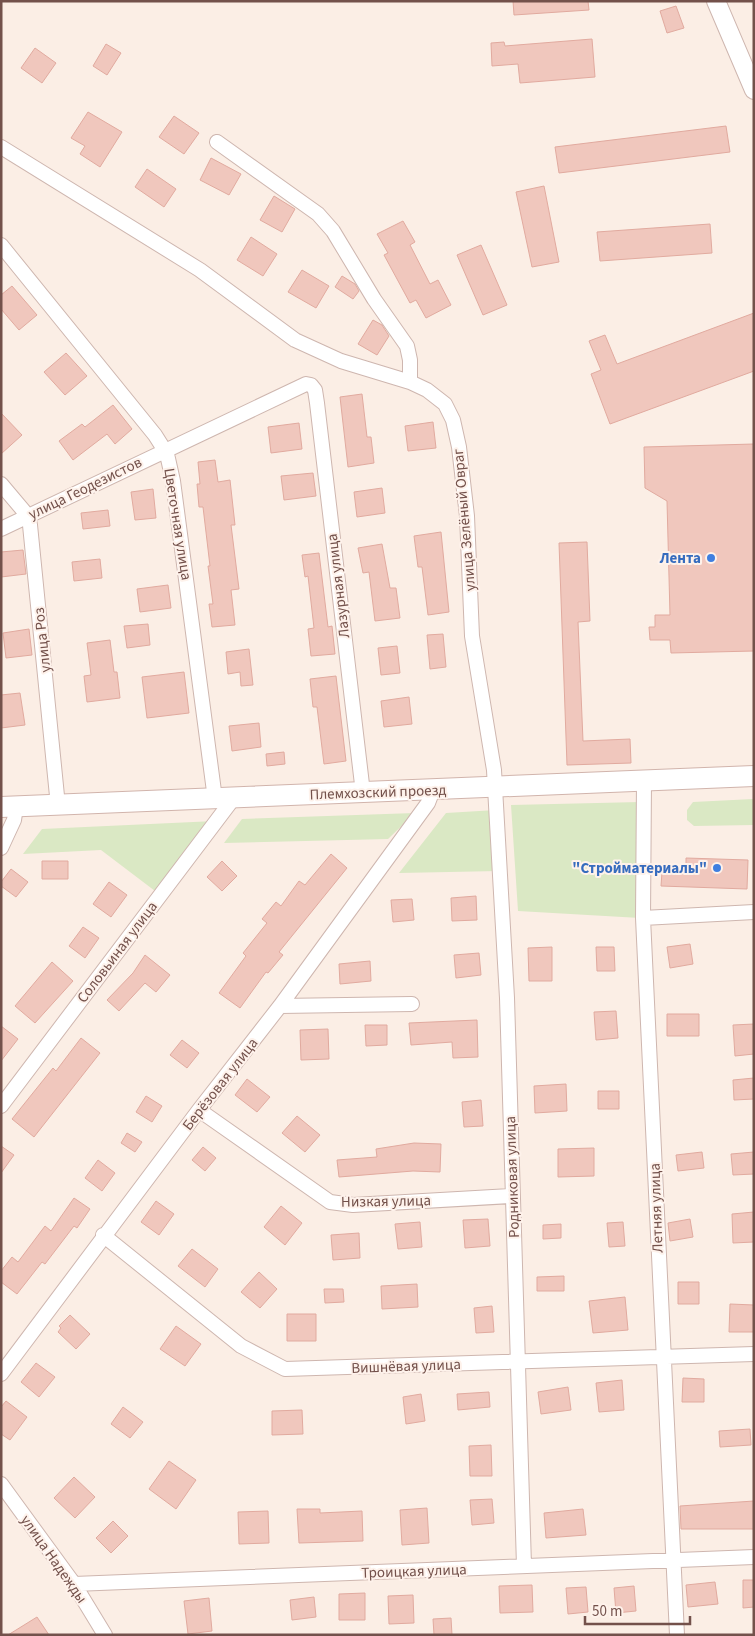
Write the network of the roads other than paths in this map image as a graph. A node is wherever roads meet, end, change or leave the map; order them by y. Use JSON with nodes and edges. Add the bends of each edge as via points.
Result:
{"nodes":[{"id":1,"x":716,"y":1,"type":"edge"},
{"id":2,"x":754,"y":90,"type":"edge"},
{"id":3,"x":217,"y":142,"type":"dead end"},
{"id":4,"x":1,"y":147,"type":"edge"},
{"id":5,"x":1,"y":245,"type":"edge"},
{"id":6,"x":410,"y":382,"type":"junction"},
{"id":7,"x":306,"y":384,"type":"joint"},
{"id":8,"x":165,"y":450,"type":"junction"},
{"id":9,"x":1,"y":484,"type":"edge"},
{"id":10,"x":28,"y":516,"type":"junction"},
{"id":11,"x":1,"y":529,"type":"edge"},
{"id":12,"x":754,"y":776,"type":"edge"},
{"id":13,"x":644,"y":781,"type":"junction"},
{"id":14,"x":494,"y":788,"type":"junction"},
{"id":15,"x":433,"y":790,"type":"junction"},
{"id":16,"x":363,"y":793,"type":"junction"},
{"id":17,"x":224,"y":799,"type":"junction"},
{"id":18,"x":58,"y":806,"type":"junction"},
{"id":19,"x":9,"y":807,"type":"edge"},
{"id":20,"x":1,"y":848,"type":"edge"},
{"id":21,"x":754,"y":912,"type":"edge"},
{"id":22,"x":643,"y":918,"type":"junction"},
{"id":23,"x":412,"y":1004,"type":"dead end"},
{"id":24,"x":280,"y":1006,"type":"junction"},
{"id":25,"x":1,"y":1106,"type":"edge"},
{"id":26,"x":199,"y":1110,"type":"junction"},
{"id":27,"x":512,"y":1196,"type":"junction"},
{"id":28,"x":104,"y":1235,"type":"junction"},
{"id":29,"x":754,"y":1354,"type":"edge"},
{"id":30,"x":662,"y":1358,"type":"junction"},
{"id":31,"x":517,"y":1363,"type":"junction"},
{"id":32,"x":1,"y":1374,"type":"edge"},
{"id":33,"x":1,"y":1484,"type":"edge"},
{"id":34,"x":754,"y":1557,"type":"edge"},
{"id":35,"x":672,"y":1561,"type":"junction"},
{"id":36,"x":524,"y":1566,"type":"junction"},
{"id":37,"x":74,"y":1584,"type":"junction"},
{"id":38,"x":105,"y":1635,"type":"edge"},
{"id":39,"x":676,"y":1635,"type":"edge"}],
"edges":[{"from":1,"to":2,"type":"street"},
{"from":3,"to":6,"type":"street","via":[[318,214],[333,231],[374,300],[407,346]]},
{"from":4,"to":6,"type":"street","via":[[207,274],[295,340],[354,366]]},
{"from":5,"to":8,"type":"street","name":"Цветочная улица","via":[[146,422]]},
{"from":6,"to":14,"type":"street","name":"улица Зелёный Овраг","via":[[445,404],[457,437],[468,532],[472,636]]},
{"from":7,"to":8,"type":"street","name":"улица Геодезистов"},
{"from":7,"to":16,"type":"street","name":"Лазурная улица","via":[[315,390]]},
{"from":8,"to":10,"type":"street","name":"улица Геодезистов"},
{"from":8,"to":17,"type":"street","name":"Цветочная улица"},
{"from":9,"to":10,"type":"street"},
{"from":10,"to":11,"type":"street","name":"улица Геодезистов"},
{"from":10,"to":18,"type":"street","name":"улица Роз"},
{"from":12,"to":13,"type":"main road","name":"Племхозский проезд"},
{"from":13,"to":14,"type":"main road","name":"Племхозский проезд"},
{"from":13,"to":22,"type":"street","name":"Летняя улица"},
{"from":14,"to":15,"type":"main road","name":"Племхозский проезд"},
{"from":14,"to":27,"type":"street","name":"Родниковая улица","via":[[507,998]]},
{"from":15,"to":16,"type":"main road","name":"Племхозский проезд"},
{"from":15,"to":24,"type":"street","name":"Берёзовая улица","via":[[428,803]]},
{"from":16,"to":17,"type":"main road","name":"Племхозский проезд"},
{"from":17,"to":18,"type":"main road","name":"Племхозский проезд"},
{"from":17,"to":25,"type":"street","name":"Соловьиная улица"},
{"from":18,"to":19,"type":"main road","name":"Племхозский проезд"},
{"from":19,"to":20,"type":"street","via":[[14,820]]},
{"from":21,"to":22,"type":"street"},
{"from":22,"to":30,"type":"street","name":"Летняя улица"},
{"from":23,"to":24,"type":"street"},
{"from":24,"to":26,"type":"street","name":"Берёзовая улица"},
{"from":26,"to":27,"type":"street","name":"Низкая улица","via":[[330,1202],[353,1206]]},
{"from":26,"to":28,"type":"street","name":"Берёзовая улица"},
{"from":27,"to":31,"type":"street","name":"Родниковая улица"},
{"from":28,"to":31,"type":"street","name":"Вишнёвая улица","via":[[241,1346],[285,1369]]},
{"from":28,"to":32,"type":"street","name":"Берёзовая улица"},
{"from":29,"to":30,"type":"street","name":"Вишнёвая улица"},
{"from":30,"to":31,"type":"street","name":"Вишнёвая улица"},
{"from":30,"to":35,"type":"street","name":"Летняя улица"},
{"from":31,"to":36,"type":"street","name":"Родниковая улица"},
{"from":33,"to":37,"type":"street","name":"улица Надежды"},
{"from":34,"to":35,"type":"street","name":"Троицкая улица"},
{"from":35,"to":36,"type":"street","name":"Троицкая улица"},
{"from":35,"to":39,"type":"street","name":"Летняя улица"},
{"from":36,"to":37,"type":"street","name":"Троицкая улица"},
{"from":37,"to":38,"type":"street","name":"улица Надежды"}]}
